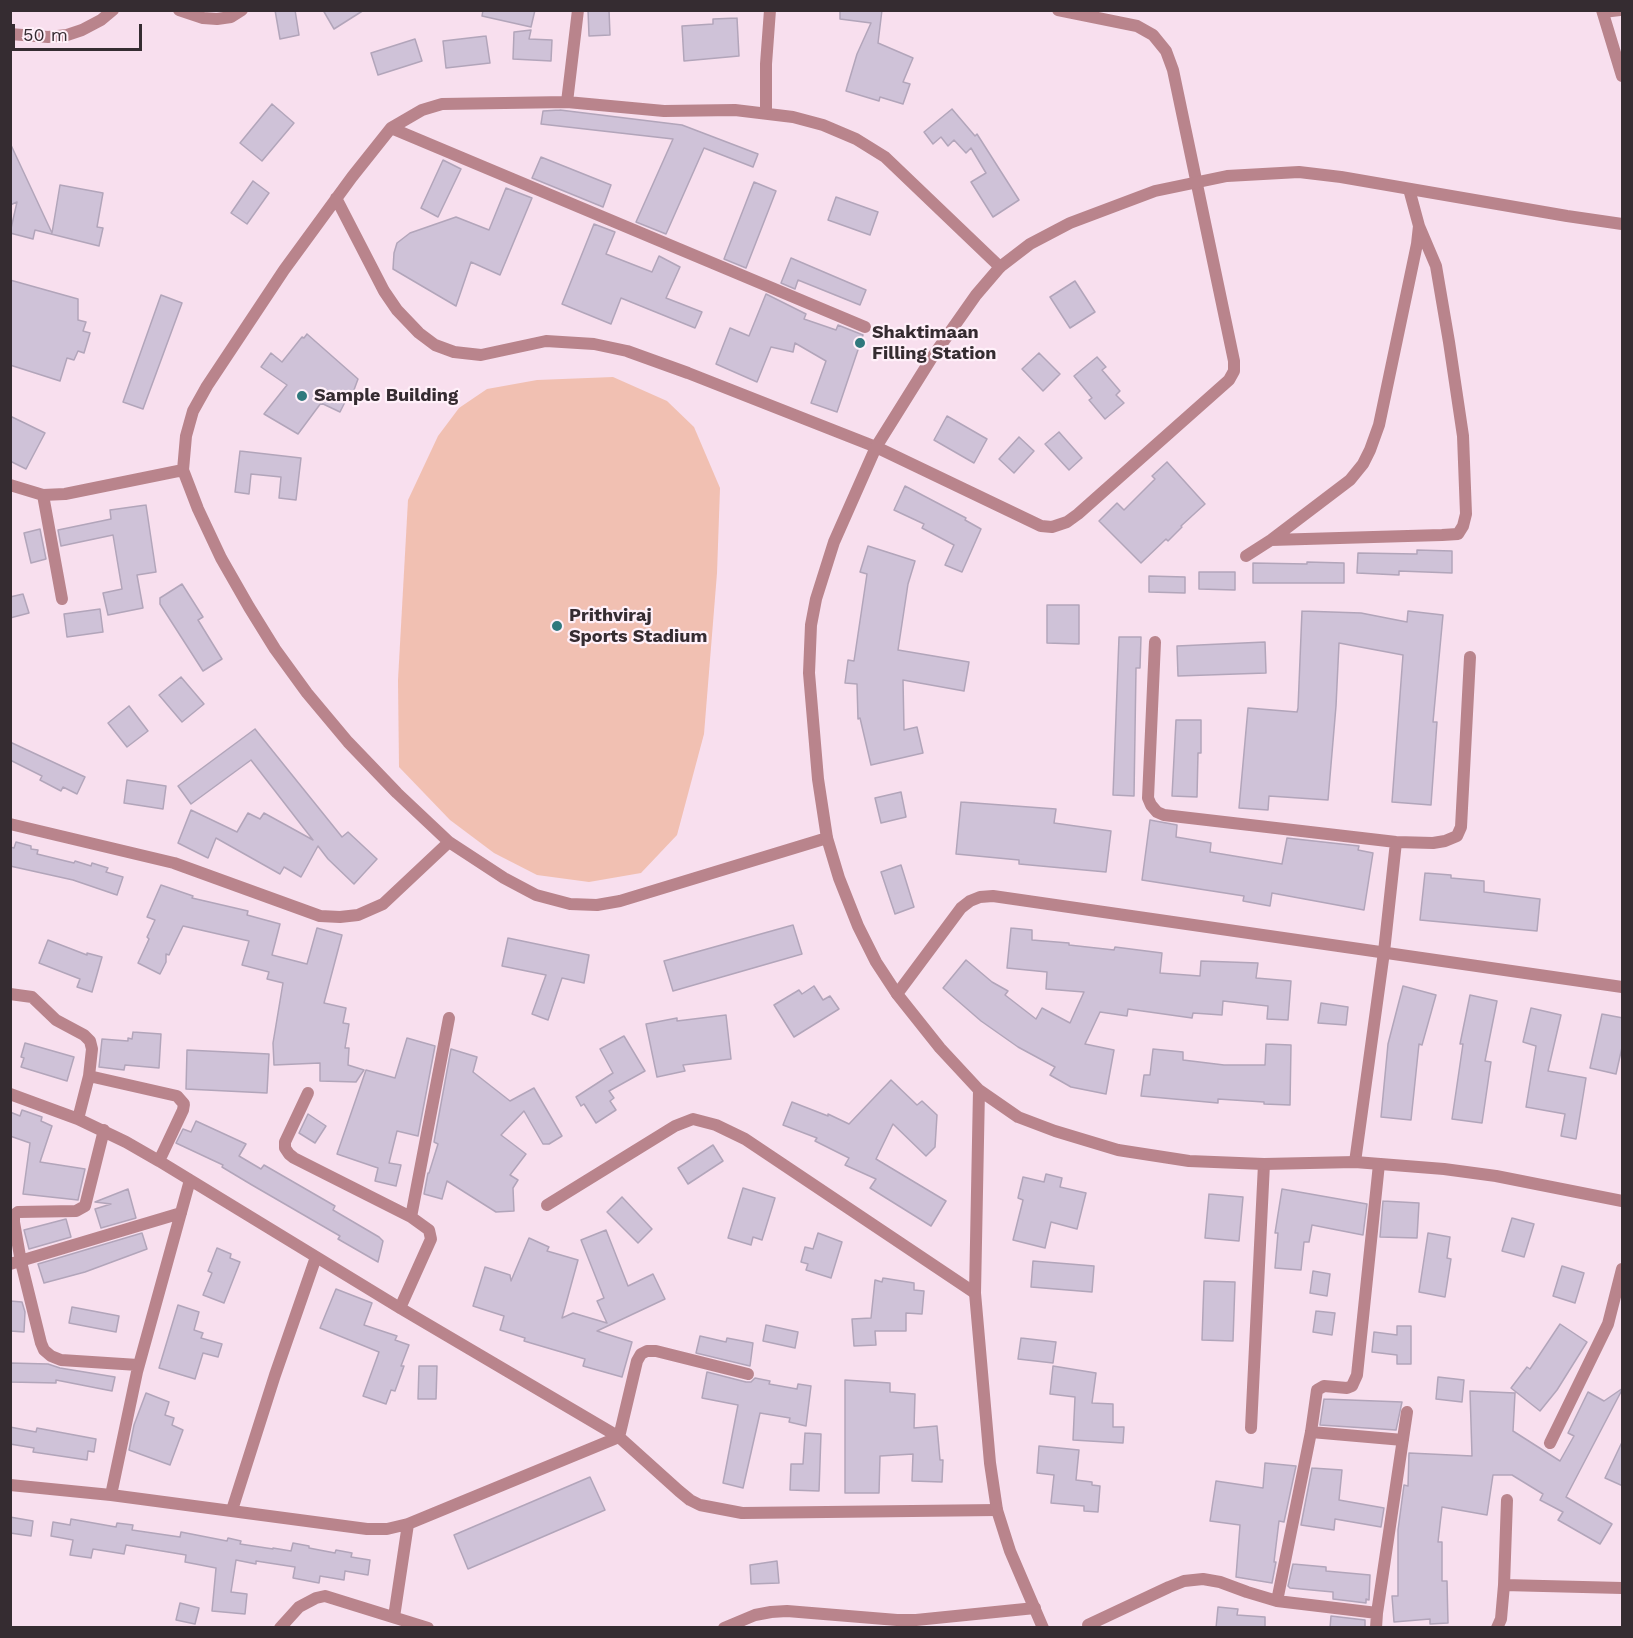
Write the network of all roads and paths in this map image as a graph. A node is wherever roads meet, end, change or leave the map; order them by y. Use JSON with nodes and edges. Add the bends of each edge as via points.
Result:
{"nodes":[{"id":1,"x":113,"y":10,"type":"edge"},
{"id":2,"x":179,"y":10,"type":"edge"},
{"id":3,"x":242,"y":10,"type":"edge"},
{"id":4,"x":578,"y":10,"type":"edge"},
{"id":5,"x":770,"y":10,"type":"edge"},
{"id":6,"x":1058,"y":10,"type":"edge"},
{"id":7,"x":1620,"y":10,"type":"edge"},
{"id":8,"x":1603,"y":11,"type":"edge"},
{"id":9,"x":10,"y":34,"type":"edge"},
{"id":10,"x":1623,"y":76,"type":"edge"},
{"id":11,"x":567,"y":102,"type":"junction"},
{"id":12,"x":766,"y":112,"type":"junction"},
{"id":13,"x":391,"y":128,"type":"junction"},
{"id":14,"x":1197,"y":181,"type":"junction"},
{"id":15,"x":1408,"y":189,"type":"junction"},
{"id":16,"x":336,"y":198,"type":"junction"},
{"id":17,"x":1623,"y":224,"type":"edge"},
{"id":18,"x":1419,"y":226,"type":"junction"},
{"id":19,"x":1000,"y":267,"type":"junction"},
{"id":20,"x":865,"y":327,"type":"dead end"},
{"id":21,"x":876,"y":447,"type":"junction"},
{"id":22,"x":183,"y":470,"type":"junction"},
{"id":23,"x":10,"y":486,"type":"edge"},
{"id":24,"x":43,"y":495,"type":"junction"},
{"id":25,"x":1271,"y":540,"type":"junction"},
{"id":26,"x":1246,"y":556,"type":"dead end"},
{"id":27,"x":62,"y":599,"type":"dead end"},
{"id":28,"x":1155,"y":642,"type":"dead end"},
{"id":29,"x":1470,"y":657,"type":"dead end"},
{"id":30,"x":10,"y":824,"type":"edge"},
{"id":31,"x":827,"y":838,"type":"junction"},
{"id":32,"x":449,"y":842,"type":"junction"},
{"id":33,"x":1396,"y":842,"type":"junction"},
{"id":34,"x":1384,"y":952,"type":"junction"},
{"id":35,"x":1623,"y":987,"type":"edge"},
{"id":36,"x":10,"y":994,"type":"edge"},
{"id":37,"x":897,"y":994,"type":"junction"},
{"id":38,"x":449,"y":1018,"type":"dead end"},
{"id":39,"x":89,"y":1076,"type":"junction"},
{"id":40,"x":979,"y":1090,"type":"junction"},
{"id":41,"x":308,"y":1093,"type":"dead end"},
{"id":42,"x":10,"y":1094,"type":"edge"},
{"id":43,"x":78,"y":1119,"type":"junction"},
{"id":44,"x":104,"y":1130,"type":"junction"},
{"id":45,"x":159,"y":1161,"type":"junction"},
{"id":46,"x":1355,"y":1162,"type":"junction"},
{"id":47,"x":1264,"y":1164,"type":"junction"},
{"id":48,"x":1380,"y":1164,"type":"junction"},
{"id":49,"x":190,"y":1180,"type":"junction"},
{"id":50,"x":1623,"y":1201,"type":"edge"},
{"id":51,"x":547,"y":1205,"type":"dead end"},
{"id":52,"x":181,"y":1213,"type":"junction"},
{"id":53,"x":411,"y":1217,"type":"junction"},
{"id":54,"x":315,"y":1257,"type":"junction"},
{"id":55,"x":16,"y":1263,"type":"edge"},
{"id":56,"x":1623,"y":1269,"type":"edge"},
{"id":57,"x":975,"y":1293,"type":"junction"},
{"id":58,"x":400,"y":1308,"type":"junction"},
{"id":59,"x":138,"y":1365,"type":"junction"},
{"id":60,"x":748,"y":1374,"type":"dead end"},
{"id":61,"x":1407,"y":1413,"type":"dead end"},
{"id":62,"x":1251,"y":1428,"type":"dead end"},
{"id":63,"x":1311,"y":1432,"type":"junction"},
{"id":64,"x":619,"y":1437,"type":"junction"},
{"id":65,"x":1403,"y":1440,"type":"junction"},
{"id":66,"x":1550,"y":1443,"type":"dead end"},
{"id":67,"x":10,"y":1485,"type":"edge"},
{"id":68,"x":111,"y":1495,"type":"junction"},
{"id":69,"x":1507,"y":1500,"type":"dead end"},
{"id":70,"x":232,"y":1510,"type":"junction"},
{"id":71,"x":997,"y":1510,"type":"junction"},
{"id":72,"x":408,"y":1524,"type":"junction"},
{"id":73,"x":1504,"y":1586,"type":"junction"},
{"id":74,"x":1623,"y":1588,"type":"edge"},
{"id":75,"x":1277,"y":1601,"type":"junction"},
{"id":76,"x":1035,"y":1608,"type":"junction"},
{"id":77,"x":1377,"y":1613,"type":"junction"},
{"id":78,"x":394,"y":1617,"type":"junction"},
{"id":79,"x":1088,"y":1625,"type":"dead end"},
{"id":80,"x":280,"y":1628,"type":"edge"},
{"id":81,"x":428,"y":1628,"type":"edge"},
{"id":82,"x":724,"y":1628,"type":"edge"},
{"id":83,"x":1043,"y":1628,"type":"edge"},
{"id":84,"x":1376,"y":1628,"type":"edge"},
{"id":85,"x":1497,"y":1628,"type":"edge"}],
"edges":[{"from":1,"to":9,"type":"street","via":[[67,35]]},
{"from":2,"to":3,"type":"street","via":[[217,19]]},
{"from":4,"to":11,"type":"street"},
{"from":5,"to":12,"type":"street"},
{"from":6,"to":14,"type":"street","via":[[1137,26],[1153,35],[1166,51],[1173,70]]},
{"from":7,"to":8,"type":"street"},
{"from":8,"to":10,"type":"street"},
{"from":11,"to":12,"type":"street","via":[[664,111]]},
{"from":11,"to":13,"type":"street","via":[[441,104]]},
{"from":12,"to":19,"type":"street","via":[[824,126],[885,157]]},
{"from":13,"to":16,"type":"street"},
{"from":13,"to":20,"type":"street"},
{"from":14,"to":15,"type":"street","via":[[1299,172]]},
{"from":14,"to":19,"type":"street","via":[[1155,191],[1070,223],[1029,244]]},
{"from":14,"to":21,"type":"street","via":[[1234,371],[1229,380],[1078,514],[1052,527],[1041,526]]},
{"from":15,"to":17,"type":"street"},
{"from":15,"to":18,"type":"street"},
{"from":16,"to":21,"type":"street","via":[[384,291],[419,333],[435,345],[481,355],[546,341],[627,351]]},
{"from":16,"to":22,"type":"street","via":[[207,386],[193,411]]},
{"from":18,"to":25,"type":"street","via":[[1379,425],[1370,450],[1350,480]]},
{"from":18,"to":25,"type":"street","via":[[1436,266],[1453,366],[1463,436],[1463,526],[1458,534],[1442,536]]},
{"from":19,"to":21,"type":"street","via":[[931,359]]},
{"from":21,"to":31,"type":"street","via":[[834,542],[811,625],[809,673]]},
{"from":22,"to":24,"type":"street"},
{"from":22,"to":32,"type":"street","via":[[221,558],[307,693],[397,794]]},
{"from":23,"to":24,"type":"street"},
{"from":24,"to":27,"type":"street"},
{"from":25,"to":26,"type":"street"},
{"from":28,"to":33,"type":"street","via":[[1148,798],[1157,812]]},
{"from":29,"to":33,"type":"street","via":[[1461,827],[1457,836],[1445,841]]},
{"from":30,"to":32,"type":"street","via":[[174,863],[320,916],[339,917],[358,915],[383,904]]},
{"from":31,"to":32,"type":"street","via":[[632,898],[597,905],[570,904],[536,895]]},
{"from":31,"to":37,"type":"street","via":[[858,926]]},
{"from":33,"to":34,"type":"street"},
{"from":34,"to":35,"type":"street"},
{"from":34,"to":37,"type":"street","via":[[980,897],[961,908]]},
{"from":34,"to":46,"type":"street"},
{"from":36,"to":39,"type":"street","via":[[32,997],[56,1020],[90,1041]]},
{"from":37,"to":40,"type":"street"},
{"from":38,"to":53,"type":"street"},
{"from":39,"to":43,"type":"street"},
{"from":39,"to":45,"type":"street","via":[[181,1100],[183,1110]]},
{"from":40,"to":47,"type":"street","via":[[1018,1117],[1118,1150],[1189,1161]]},
{"from":40,"to":57,"type":"street"},
{"from":41,"to":53,"type":"street","via":[[285,1142],[289,1154]]},
{"from":42,"to":43,"type":"street"},
{"from":43,"to":44,"type":"street"},
{"from":44,"to":45,"type":"street"},
{"from":44,"to":55,"type":"street","via":[[86,1206],[76,1211],[24,1211],[14,1215]]},
{"from":45,"to":49,"type":"street"},
{"from":46,"to":47,"type":"street"},
{"from":46,"to":48,"type":"street"},
{"from":47,"to":62,"type":"street"},
{"from":48,"to":50,"type":"street","via":[[1496,1176]]},
{"from":48,"to":63,"type":"street","via":[[1357,1375],[1347,1388],[1324,1386],[1317,1390]]},
{"from":49,"to":52,"type":"street"},
{"from":49,"to":54,"type":"street"},
{"from":51,"to":57,"type":"street","via":[[675,1126],[693,1119],[745,1139]]},
{"from":52,"to":55,"type":"street"},
{"from":52,"to":59,"type":"street"},
{"from":53,"to":58,"type":"street","via":[[429,1230],[431,1239]]},
{"from":54,"to":58,"type":"street"},
{"from":54,"to":70,"type":"street"},
{"from":55,"to":59,"type":"street","via":[[40,1343],[51,1356]]},
{"from":56,"to":66,"type":"street","via":[[1608,1324]]},
{"from":57,"to":71,"type":"street"},
{"from":58,"to":64,"type":"street"},
{"from":59,"to":68,"type":"street"},
{"from":60,"to":64,"type":"street","via":[[656,1350],[641,1354]]},
{"from":61,"to":65,"type":"street"},
{"from":63,"to":65,"type":"street"},
{"from":63,"to":75,"type":"street"},
{"from":64,"to":71,"type":"street","via":[[690,1500],[721,1510]]},
{"from":64,"to":72,"type":"street"},
{"from":65,"to":77,"type":"street"},
{"from":67,"to":68,"type":"street"},
{"from":68,"to":70,"type":"street"},
{"from":69,"to":73,"type":"street"},
{"from":70,"to":72,"type":"street","via":[[367,1529]]},
{"from":71,"to":76,"type":"street"},
{"from":72,"to":78,"type":"street"},
{"from":73,"to":74,"type":"street"},
{"from":73,"to":85,"type":"street"},
{"from":75,"to":77,"type":"street"},
{"from":75,"to":79,"type":"street","via":[[1220,1582],[1184,1581]]},
{"from":76,"to":82,"type":"street","via":[[916,1620],[771,1612]]},
{"from":76,"to":83,"type":"street"},
{"from":77,"to":84,"type":"street"},
{"from":78,"to":80,"type":"street","via":[[325,1596],[306,1602]]},
{"from":78,"to":81,"type":"street"}]}
